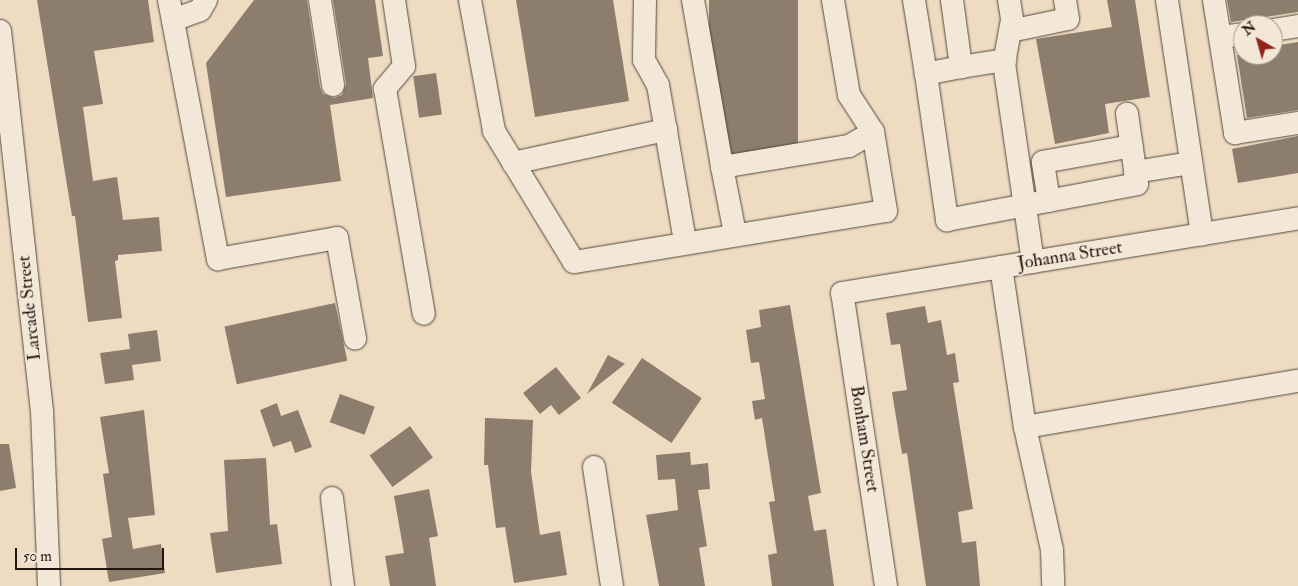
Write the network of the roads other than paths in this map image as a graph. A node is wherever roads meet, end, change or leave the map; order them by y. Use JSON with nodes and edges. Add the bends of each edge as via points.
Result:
{"nodes":[{"id":1,"x":206,"y":0,"type":"edge"},
{"id":2,"x":320,"y":0,"type":"edge"},
{"id":3,"x":394,"y":0,"type":"edge"},
{"id":4,"x":470,"y":0,"type":"edge"},
{"id":5,"x":645,"y":0,"type":"edge"},
{"id":6,"x":693,"y":0,"type":"edge"},
{"id":7,"x":834,"y":0,"type":"edge"},
{"id":8,"x":914,"y":0,"type":"edge"},
{"id":9,"x":952,"y":0,"type":"edge"},
{"id":10,"x":1009,"y":0,"type":"edge"},
{"id":11,"x":1065,"y":0,"type":"edge"},
{"id":12,"x":1167,"y":0,"type":"edge"},
{"id":13,"x":1214,"y":0,"type":"edge"},
{"id":14,"x":171,"y":10,"type":"edge"},
{"id":15,"x":1298,"y":26,"type":"edge"},
{"id":16,"x":1283,"y":28,"type":"edge"},
{"id":17,"x":0,"y":31,"type":"edge"},
{"id":18,"x":1010,"y":31,"type":"junction"},
{"id":19,"x":1233,"y":35,"type":"edge"},
{"id":20,"x":1220,"y":37,"type":"junction"},
{"id":21,"x":1005,"y":60,"type":"junction"},
{"id":22,"x":960,"y":67,"type":"junction"},
{"id":23,"x":926,"y":74,"type":"junction"},
{"id":24,"x":333,"y":85,"type":"dead end"},
{"id":25,"x":1127,"y":114,"type":"dead end"},
{"id":26,"x":1298,"y":123,"type":"edge"},
{"id":27,"x":666,"y":130,"type":"junction"},
{"id":28,"x":872,"y":132,"type":"junction"},
{"id":29,"x":1132,"y":146,"type":"junction"},
{"id":30,"x":513,"y":163,"type":"junction"},
{"id":31,"x":1191,"y":163,"type":"junction"},
{"id":32,"x":722,"y":166,"type":"junction"},
{"id":33,"x":1135,"y":172,"type":"junction"},
{"id":34,"x":1049,"y":201,"type":"junction"},
{"id":35,"x":1026,"y":206,"type":"junction"},
{"id":36,"x":1298,"y":218,"type":"edge"},
{"id":37,"x":734,"y":233,"type":"junction"},
{"id":38,"x":1202,"y":234,"type":"junction"},
{"id":39,"x":685,"y":242,"type":"junction"},
{"id":40,"x":1033,"y":262,"type":"junction"},
{"id":41,"x":1001,"y":267,"type":"junction"},
{"id":42,"x":842,"y":292,"type":"joint"},
{"id":43,"x":424,"y":314,"type":"dead end"},
{"id":44,"x":355,"y":338,"type":"dead end"},
{"id":45,"x":1298,"y":381,"type":"edge"},
{"id":46,"x":1025,"y":427,"type":"junction"},
{"id":47,"x":594,"y":467,"type":"dead end"},
{"id":48,"x":332,"y":498,"type":"dead end"},
{"id":49,"x":49,"y":586,"type":"edge"},
{"id":50,"x":343,"y":586,"type":"edge"},
{"id":51,"x":612,"y":586,"type":"edge"},
{"id":52,"x":886,"y":586,"type":"edge"},
{"id":53,"x":1053,"y":586,"type":"edge"}],
"edges":[{"from":1,"to":14,"type":"street","via":[[200,10]]},
{"from":2,"to":24,"type":"street"},
{"from":3,"to":43,"type":"street","via":[[404,66],[385,88]]},
{"from":4,"to":30,"type":"street","via":[[494,131]]},
{"from":5,"to":27,"type":"street","via":[[644,60],[658,85]]},
{"from":6,"to":32,"type":"street"},
{"from":7,"to":28,"type":"street","via":[[849,95]]},
{"from":8,"to":23,"type":"street"},
{"from":9,"to":22,"type":"street"},
{"from":10,"to":18,"type":"street"},
{"from":11,"to":18,"type":"street","via":[[1068,19]]},
{"from":12,"to":31,"type":"street"},
{"from":13,"to":20,"type":"street"},
{"from":14,"to":44,"type":"street","via":[[218,259],[337,238]]},
{"from":15,"to":16,"type":"street"},
{"from":17,"to":49,"type":"street","name":"Larcade Street","via":[[42,412]]},
{"from":18,"to":21,"type":"street"},
{"from":19,"to":20,"type":"street"},
{"from":20,"to":26,"type":"street","via":[[1235,132]]},
{"from":21,"to":22,"type":"street"},
{"from":21,"to":35,"type":"street"},
{"from":22,"to":23,"type":"street"},
{"from":23,"to":35,"type":"street","via":[[948,220]]},
{"from":25,"to":29,"type":"street"},
{"from":27,"to":30,"type":"street"},
{"from":27,"to":39,"type":"street"},
{"from":28,"to":32,"type":"street","via":[[849,146]]},
{"from":28,"to":37,"type":"street","via":[[886,211]]},
{"from":29,"to":33,"type":"street"},
{"from":29,"to":34,"type":"street","via":[[1043,162]]},
{"from":30,"to":39,"type":"street","via":[[574,262]]},
{"from":31,"to":33,"type":"street"},
{"from":31,"to":38,"type":"street"},
{"from":32,"to":37,"type":"street"},
{"from":33,"to":34,"type":"street","via":[[1137,184]]},
{"from":34,"to":35,"type":"street"},
{"from":35,"to":40,"type":"street"},
{"from":36,"to":38,"type":"street","name":"Johanna Street"},
{"from":37,"to":39,"type":"street"},
{"from":38,"to":40,"type":"street","name":"Johanna Street"},
{"from":40,"to":41,"type":"street","name":"Johanna Street"},
{"from":41,"to":42,"type":"street","name":"Johanna Street"},
{"from":41,"to":46,"type":"street"},
{"from":42,"to":52,"type":"street","name":"Bonham Street"},
{"from":45,"to":46,"type":"street"},
{"from":46,"to":53,"type":"street","via":[[1052,550]]},
{"from":47,"to":51,"type":"street"},
{"from":48,"to":50,"type":"street"}]}
